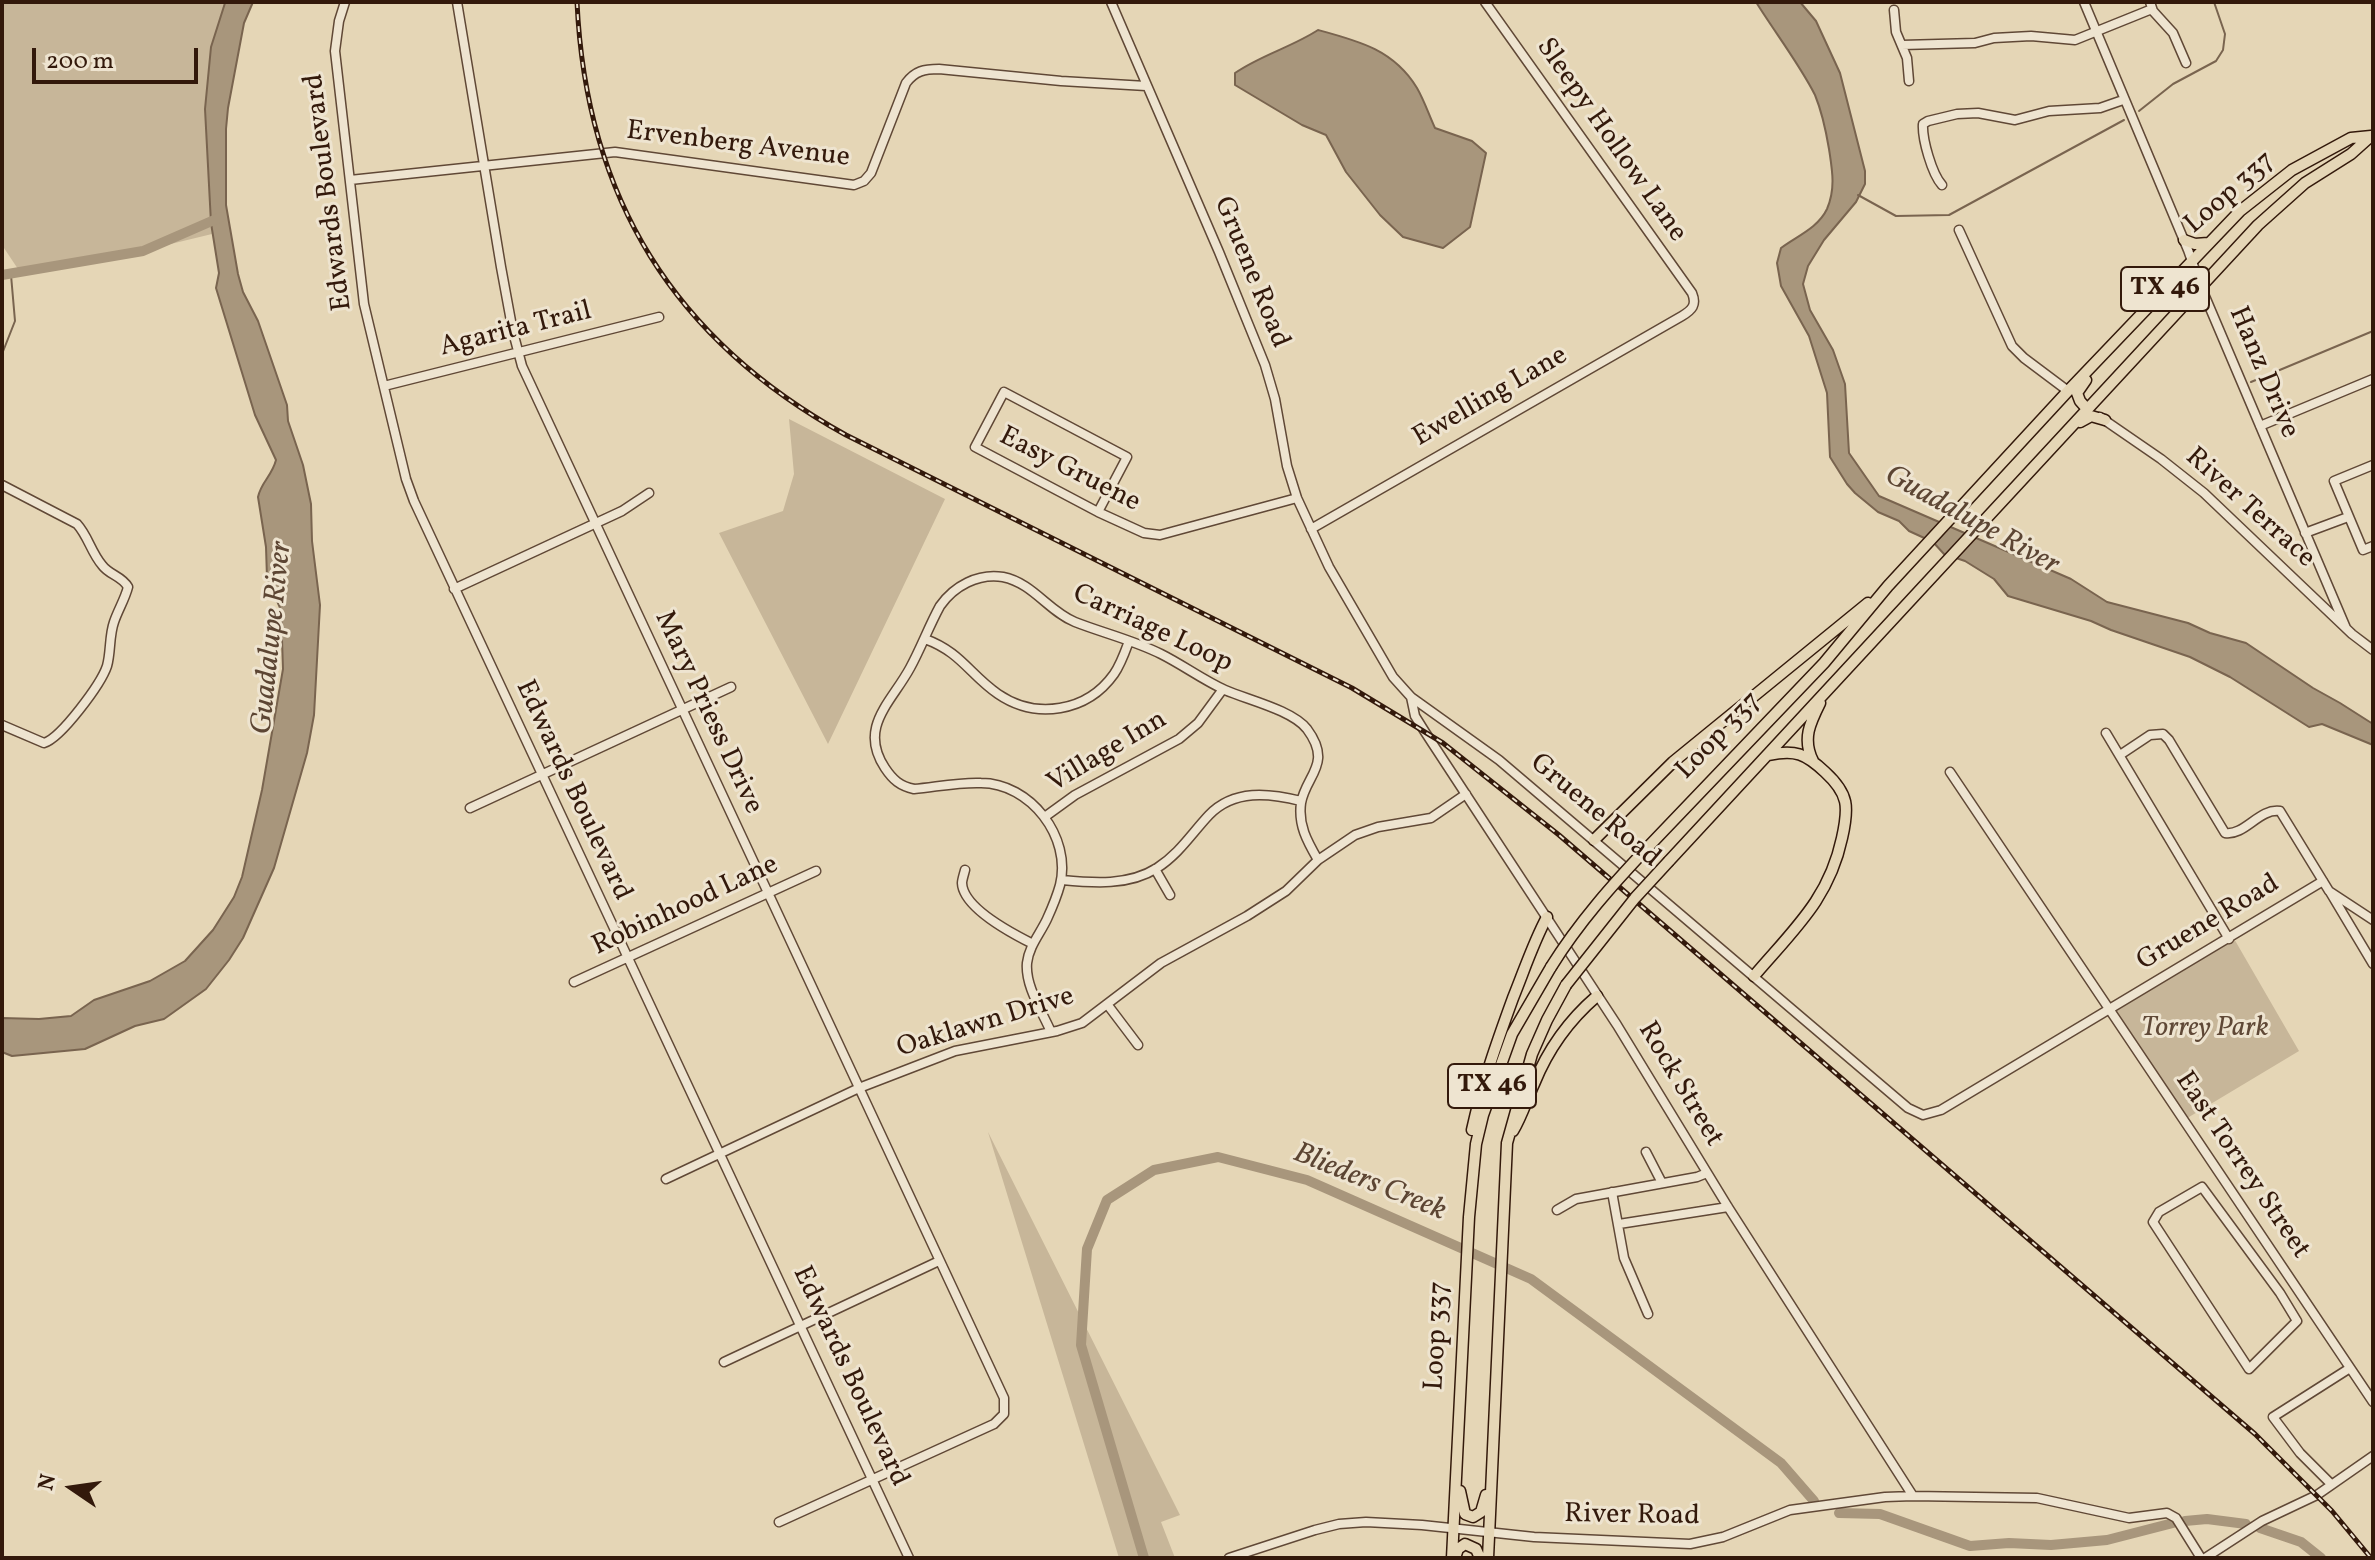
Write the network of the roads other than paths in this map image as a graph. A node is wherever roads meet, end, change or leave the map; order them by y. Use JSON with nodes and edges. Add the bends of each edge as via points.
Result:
{"nodes":[{"id":1,"x":345,"y":2,"type":"edge"},
{"id":2,"x":457,"y":2,"type":"edge"},
{"id":3,"x":1111,"y":2,"type":"edge"},
{"id":4,"x":1485,"y":2,"type":"edge"},
{"id":5,"x":2084,"y":2,"type":"edge"},
{"id":6,"x":2151,"y":6,"type":"edge"},
{"id":7,"x":1894,"y":10,"type":"dead end"},
{"id":8,"x":2096,"y":33,"type":"junction"},
{"id":9,"x":1902,"y":45,"type":"junction"},
{"id":10,"x":2186,"y":63,"type":"dead end"},
{"id":11,"x":1909,"y":81,"type":"dead end"},
{"id":12,"x":1146,"y":86,"type":"junction"},
{"id":13,"x":2123,"y":100,"type":"junction"},
{"id":14,"x":2372,"y":136,"type":"edge"},
{"id":15,"x":483,"y":166,"type":"junction"},
{"id":16,"x":350,"y":180,"type":"junction"},
{"id":17,"x":1942,"y":185,"type":"dead end"},
{"id":18,"x":1959,"y":230,"type":"dead end"},
{"id":19,"x":2184,"y":240,"type":"junction"},
{"id":20,"x":2208,"y":243,"type":"junction"},
{"id":21,"x":2192,"y":260,"type":"junction"},
{"id":22,"x":2201,"y":287,"type":"junction"},
{"id":23,"x":1694,"y":307,"type":"joint"},
{"id":24,"x":659,"y":317,"type":"dead end"},
{"id":25,"x":2119,"y":338,"type":"junction"},
{"id":26,"x":518,"y":354,"type":"junction"},
{"id":27,"x":2373,"y":379,"type":"edge"},
{"id":28,"x":384,"y":386,"type":"junction"},
{"id":29,"x":2068,"y":391,"type":"junction"},
{"id":30,"x":2098,"y":397,"type":"junction"},
{"id":31,"x":2087,"y":409,"type":"junction"},
{"id":32,"x":2105,"y":420,"type":"junction"},
{"id":33,"x":2260,"y":426,"type":"junction"},
{"id":34,"x":2042,"y":458,"type":"junction"},
{"id":35,"x":2373,"y":465,"type":"edge"},
{"id":36,"x":2,"y":485,"type":"edge"},
{"id":37,"x":649,"y":493,"type":"dead end"},
{"id":38,"x":1297,"y":498,"type":"junction"},
{"id":39,"x":1098,"y":512,"type":"junction"},
{"id":40,"x":2348,"y":517,"type":"junction"},
{"id":41,"x":595,"y":524,"type":"junction"},
{"id":42,"x":1311,"y":529,"type":"junction"},
{"id":43,"x":2305,"y":533,"type":"junction"},
{"id":44,"x":2373,"y":546,"type":"edge"},
{"id":45,"x":1888,"y":586,"type":"junction"},
{"id":46,"x":454,"y":589,"type":"junction"},
{"id":47,"x":2346,"y":628,"type":"junction"},
{"id":48,"x":2373,"y":636,"type":"edge"},
{"id":49,"x":925,"y":639,"type":"junction"},
{"id":50,"x":1129,"y":641,"type":"junction"},
{"id":51,"x":2369,"y":647,"type":"edge"},
{"id":52,"x":731,"y":687,"type":"dead end"},
{"id":53,"x":1223,"y":689,"type":"junction"},
{"id":54,"x":1826,"y":692,"type":"junction"},
{"id":55,"x":1411,"y":697,"type":"junction"},
{"id":56,"x":682,"y":710,"type":"junction"},
{"id":57,"x":2,"y":725,"type":"edge"},
{"id":58,"x":2106,"y":733,"type":"dead end"},
{"id":59,"x":1768,"y":755,"type":"junction"},
{"id":60,"x":2120,"y":755,"type":"junction"},
{"id":61,"x":1813,"y":761,"type":"junction"},
{"id":62,"x":1950,"y":772,"type":"dead end"},
{"id":63,"x":541,"y":775,"type":"junction"},
{"id":64,"x":1466,"y":794,"type":"junction"},
{"id":65,"x":1301,"y":801,"type":"junction"},
{"id":66,"x":470,"y":808,"type":"dead end"},
{"id":67,"x":1046,"y":816,"type":"junction"},
{"id":68,"x":1594,"y":840,"type":"junction"},
{"id":69,"x":1318,"y":860,"type":"junction"},
{"id":70,"x":1155,"y":869,"type":"junction"},
{"id":71,"x":965,"y":870,"type":"dead end"},
{"id":72,"x":816,"y":871,"type":"dead end"},
{"id":73,"x":1062,"y":880,"type":"junction"},
{"id":74,"x":2323,"y":881,"type":"junction"},
{"id":75,"x":2329,"y":891,"type":"junction"},
{"id":76,"x":767,"y":893,"type":"junction"},
{"id":77,"x":1170,"y":895,"type":"dead end"},
{"id":78,"x":1547,"y":917,"type":"junction"},
{"id":79,"x":2373,"y":920,"type":"edge"},
{"id":80,"x":2229,"y":939,"type":"junction"},
{"id":81,"x":1033,"y":944,"type":"junction"},
{"id":82,"x":627,"y":958,"type":"junction"},
{"id":83,"x":2373,"y":964,"type":"edge"},
{"id":84,"x":1754,"y":976,"type":"junction"},
{"id":85,"x":574,"y":982,"type":"dead end"},
{"id":86,"x":1597,"y":996,"type":"junction"},
{"id":87,"x":1107,"y":1004,"type":"junction"},
{"id":88,"x":2110,"y":1009,"type":"junction"},
{"id":89,"x":1051,"y":1032,"type":"junction"},
{"id":90,"x":1138,"y":1045,"type":"dead end"},
{"id":91,"x":859,"y":1088,"type":"junction"},
{"id":92,"x":1507,"y":1143,"type":"junction"},
{"id":93,"x":1646,"y":1152,"type":"dead end"},
{"id":94,"x":719,"y":1153,"type":"junction"},
{"id":95,"x":1707,"y":1173,"type":"junction"},
{"id":96,"x":666,"y":1179,"type":"dead end"},
{"id":97,"x":1662,"y":1183,"type":"junction"},
{"id":98,"x":1612,"y":1192,"type":"junction"},
{"id":99,"x":1728,"y":1207,"type":"junction"},
{"id":100,"x":1557,"y":1210,"type":"dead end"},
{"id":101,"x":1469,"y":1217,"type":"junction"},
{"id":102,"x":1619,"y":1224,"type":"junction"},
{"id":103,"x":939,"y":1261,"type":"junction"},
{"id":104,"x":2291,"y":1280,"type":"junction"},
{"id":105,"x":2278,"y":1290,"type":"junction"},
{"id":106,"x":1648,"y":1314,"type":"dead end"},
{"id":107,"x":801,"y":1326,"type":"junction"},
{"id":108,"x":724,"y":1362,"type":"dead end"},
{"id":109,"x":2350,"y":1368,"type":"junction"},
{"id":110,"x":2373,"y":1402,"type":"edge"},
{"id":111,"x":2373,"y":1456,"type":"edge"},
{"id":112,"x":1493,"y":1465,"type":"junction"},
{"id":113,"x":1456,"y":1471,"type":"junction"},
{"id":114,"x":873,"y":1478,"type":"junction"},
{"id":115,"x":2331,"y":1484,"type":"junction"},
{"id":116,"x":1913,"y":1496,"type":"junction"},
{"id":117,"x":779,"y":1522,"type":"dead end"},
{"id":118,"x":1453,"y":1528,"type":"junction"},
{"id":119,"x":1489,"y":1532,"type":"junction"},
{"id":120,"x":909,"y":1558,"type":"edge"},
{"id":121,"x":1229,"y":1558,"type":"edge"},
{"id":122,"x":1454,"y":1558,"type":"edge"},
{"id":123,"x":1480,"y":1558,"type":"edge"},
{"id":124,"x":1488,"y":1558,"type":"edge"},
{"id":125,"x":2203,"y":1558,"type":"edge"}],
"edges":[{"from":1,"to":16,"type":"street","name":"Edwards Boulevard","via":[[335,51]]},
{"from":2,"to":15,"type":"street","name":"Mary Priess Drive"},
{"from":3,"to":12,"type":"street","name":"Gruene Road"},
{"from":4,"to":23,"type":"street","name":"Sleepy Hollow Lane","via":[[1692,293]]},
{"from":5,"to":8,"type":"street","name":"Hanz Drive"},
{"from":6,"to":8,"type":"street"},
{"from":6,"to":10,"type":"street","via":[[2171,30]]},
{"from":7,"to":9,"type":"street"},
{"from":8,"to":9,"type":"street","via":[[2074,41],[2031,36]]},
{"from":8,"to":13,"type":"street","name":"Hanz Drive"},
{"from":9,"to":11,"type":"street"},
{"from":12,"to":15,"type":"street","name":"Ervenberg Avenue","via":[[922,70],[906,83],[871,173],[854,185],[621,152]]},
{"from":12,"to":38,"type":"street","name":"Gruene Road","via":[[1265,365]]},
{"from":13,"to":17,"type":"street","via":[[2015,120],[1975,113],[1928,121],[1923,133]]},
{"from":13,"to":19,"type":"street","name":"Hanz Drive"},
{"from":14,"to":20,"type":"main road","name":"Loop 337","number":"TX 46","via":[[2351,138],[2292,170]]},
{"from":14,"to":22,"type":"main road","name":"Loop 337","number":"TX 46","via":[[2289,196]]},
{"from":15,"to":16,"type":"street","name":"Ervenberg Avenue"},
{"from":15,"to":26,"type":"street","name":"Mary Priess Drive"},
{"from":16,"to":28,"type":"street","name":"Edwards Boulevard","via":[[364,304]]},
{"from":18,"to":29,"type":"street","via":[[2012,346]]},
{"from":19,"to":20,"type":"main road"},
{"from":19,"to":21,"type":"street","name":"Hanz Drive"},
{"from":20,"to":21,"type":"main road","name":"Loop 337","number":"TX 46"},
{"from":21,"to":22,"type":"street","name":"Hanz Drive"},
{"from":21,"to":25,"type":"main road","name":"Loop 337","number":"TX 46"},
{"from":22,"to":30,"type":"main road","name":"Loop 337","number":"TX 46"},
{"from":22,"to":33,"type":"street","name":"Hanz Drive"},
{"from":23,"to":42,"type":"street","name":"Ewelling Lane"},
{"from":24,"to":26,"type":"street","name":"Agarita Trail"},
{"from":25,"to":29,"type":"main road","name":"Loop 337","number":"TX 46"},
{"from":25,"to":31,"type":"main road","via":[[2078,390]]},
{"from":26,"to":28,"type":"street","name":"Agarita Trail"},
{"from":26,"to":41,"type":"street","name":"Mary Priess Drive"},
{"from":27,"to":33,"type":"street"},
{"from":28,"to":46,"type":"street","name":"Edwards Boulevard","via":[[414,501]]},
{"from":29,"to":45,"type":"main road","name":"Loop 337","number":"TX 46"},
{"from":30,"to":31,"type":"main road","name":"Loop 337","number":"TX 46"},
{"from":30,"to":32,"type":"main road"},
{"from":31,"to":32,"type":"street","name":"River Terrace"},
{"from":31,"to":34,"type":"main road","name":"Loop 337","number":"TX 46"},
{"from":32,"to":34,"type":"main road","via":[[2085,418]]},
{"from":32,"to":47,"type":"street","name":"River Terrace","via":[[2204,493]]},
{"from":33,"to":43,"type":"street","name":"Hanz Drive"},
{"from":34,"to":54,"type":"main road","name":"Loop 337","number":"TX 46"},
{"from":35,"to":40,"type":"street","via":[[2334,481]]},
{"from":36,"to":57,"type":"street","via":[[77,524],[102,565],[128,587],[112,626],[104,673],[53,739],[44,743]]},
{"from":37,"to":41,"type":"street"},
{"from":38,"to":39,"type":"street","name":"Easy Gruene","via":[[1160,535]]},
{"from":38,"to":42,"type":"street","name":"Gruene Road"},
{"from":39,"to":39,"type":"street","name":"Easy Gruene","via":[[975,447],[1004,392],[1127,457]]},
{"from":40,"to":43,"type":"street"},
{"from":40,"to":44,"type":"street","via":[[2363,550]]},
{"from":41,"to":46,"type":"street"},
{"from":41,"to":56,"type":"street","name":"Mary Priess Drive"},
{"from":42,"to":55,"type":"street","name":"Gruene Road","via":[[1387,668]]},
{"from":43,"to":47,"type":"street","name":"Hanz Drive"},
{"from":45,"to":68,"type":"main road","via":[[1673,762]]},
{"from":45,"to":101,"type":"main road","name":"Loop 337","number":"TX 46","bridge":true,"via":[[1824,663],[1571,934],[1512,1034],[1483,1115]]},
{"from":46,"to":63,"type":"street","name":"Edwards Boulevard"},
{"from":47,"to":51,"type":"street","name":"River Terrace"},
{"from":48,"to":51,"type":"street"},
{"from":49,"to":50,"type":"street","name":"Carriage Loop","via":[[940,606],[953,592],[967,582],[998,577],[1023,584],[1069,619]]},
{"from":49,"to":50,"type":"street","via":[[960,658],[1004,698],[1047,710],[1094,694],[1113,675]]},
{"from":49,"to":67,"type":"street","name":"Carriage Loop","via":[[875,731],[876,751],[893,780],[914,789],[983,782],[1002,786]]},
{"from":50,"to":53,"type":"street","name":"Carriage Loop"},
{"from":52,"to":56,"type":"street"},
{"from":53,"to":65,"type":"street","name":"Carriage Loop","via":[[1305,727],[1318,757]]},
{"from":53,"to":67,"type":"street","name":"Village Inn","via":[[1179,739]]},
{"from":54,"to":59,"type":"main road","name":"Loop 337","number":"TX 46"},
{"from":54,"to":61,"type":"main road","via":[[1807,735]]},
{"from":55,"to":64,"type":"street","name":"Rock Street","via":[[1415,716]]},
{"from":55,"to":68,"type":"street","name":"Gruene Road","via":[[1499,760]]},
{"from":56,"to":63,"type":"street"},
{"from":56,"to":76,"type":"street","name":"Mary Priess Drive"},
{"from":58,"to":60,"type":"street"},
{"from":59,"to":61,"type":"main road","via":[[1787,751]]},
{"from":59,"to":92,"type":"main road","name":"Loop 337","number":"TX 46","bridge":true,"via":[[1599,940],[1566,985],[1532,1054]]},
{"from":60,"to":74,"type":"street","via":[[2150,735],[2163,734],[2225,833],[2277,810]]},
{"from":60,"to":80,"type":"street"},
{"from":61,"to":84,"type":"main road","via":[[1835,781],[1847,803],[1838,857],[1814,905]]},
{"from":62,"to":88,"type":"street","name":"East Torrey Street"},
{"from":63,"to":66,"type":"street"},
{"from":63,"to":82,"type":"street","name":"Edwards Boulevard"},
{"from":64,"to":69,"type":"street","name":"Oaklawn Drive","via":[[1431,818],[1355,835]]},
{"from":64,"to":78,"type":"street","name":"Rock Street"},
{"from":65,"to":69,"type":"street","via":[[1304,836]]},
{"from":65,"to":70,"type":"street","via":[[1253,794],[1232,800],[1212,812],[1179,851]]},
{"from":67,"to":73,"type":"street","via":[[1060,845]]},
{"from":68,"to":84,"type":"street","name":"Gruene Road"},
{"from":69,"to":87,"type":"street","name":"Oaklawn Drive","via":[[1286,891],[1161,963]]},
{"from":70,"to":73,"type":"street","via":[[1121,881]]},
{"from":70,"to":77,"type":"street"},
{"from":71,"to":81,"type":"street","via":[[965,894],[978,909]]},
{"from":72,"to":76,"type":"street","name":"Robinhood Lane"},
{"from":73,"to":81,"type":"street"},
{"from":74,"to":75,"type":"street","name":"Gruene Road"},
{"from":74,"to":80,"type":"street","name":"Gruene Road"},
{"from":75,"to":79,"type":"street","name":"Gruene Road"},
{"from":75,"to":83,"type":"street"},
{"from":76,"to":82,"type":"street","name":"Robinhood Lane"},
{"from":76,"to":91,"type":"street","name":"Mary Priess Drive"},
{"from":78,"to":86,"type":"street","name":"Rock Street"},
{"from":78,"to":101,"type":"main road","via":[[1487,1068],[1467,1165]]},
{"from":80,"to":88,"type":"street","name":"Gruene Road"},
{"from":81,"to":89,"type":"street","via":[[1028,975]]},
{"from":82,"to":85,"type":"street","name":"Robinhood Lane"},
{"from":82,"to":94,"type":"street","name":"Edwards Boulevard"},
{"from":84,"to":88,"type":"street","name":"Gruene Road","via":[[1908,1108],[1923,1115],[1941,1110]]},
{"from":86,"to":92,"type":"main road","via":[[1554,1045]]},
{"from":86,"to":95,"type":"street","name":"Rock Street"},
{"from":87,"to":89,"type":"street","name":"Oaklawn Drive","via":[[1082,1023]]},
{"from":87,"to":90,"type":"street"},
{"from":88,"to":104,"type":"street","name":"East Torrey Street"},
{"from":89,"to":91,"type":"street","name":"Oaklawn Drive","via":[[955,1051]]},
{"from":91,"to":94,"type":"street","name":"Oaklawn Drive"},
{"from":91,"to":103,"type":"street","name":"Mary Priess Drive"},
{"from":92,"to":112,"type":"main road","name":"Loop 337","number":"TX 46"},
{"from":93,"to":97,"type":"street"},
{"from":94,"to":96,"type":"street","name":"Oaklawn Drive"},
{"from":94,"to":107,"type":"street","name":"Edwards Boulevard"},
{"from":95,"to":97,"type":"street"},
{"from":95,"to":99,"type":"street","name":"Rock Street"},
{"from":97,"to":98,"type":"street"},
{"from":98,"to":100,"type":"street","via":[[1576,1199]]},
{"from":98,"to":102,"type":"street"},
{"from":99,"to":102,"type":"street"},
{"from":99,"to":116,"type":"street","name":"Rock Street"},
{"from":101,"to":113,"type":"main road","name":"Loop 337","number":"TX 46"},
{"from":102,"to":106,"type":"street","via":[[1624,1258]]},
{"from":103,"to":107,"type":"street"},
{"from":103,"to":114,"type":"street","name":"Mary Priess Drive","via":[[1004,1398],[1004,1414],[994,1424]]},
{"from":104,"to":105,"type":"street"},
{"from":104,"to":109,"type":"street","name":"East Torrey Street"},
{"from":105,"to":105,"type":"street","via":[[2297,1321],[2249,1369],[2153,1222],[2159,1212],[2202,1187]]},
{"from":107,"to":108,"type":"street"},
{"from":107,"to":114,"type":"street","name":"Edwards Boulevard"},
{"from":109,"to":110,"type":"street","name":"East Torrey Street"},
{"from":109,"to":115,"type":"street","via":[[2273,1417]]},
{"from":111,"to":115,"type":"street"},
{"from":112,"to":113,"type":"main road","via":[[1481,1512],[1473,1517],[1465,1514]]},
{"from":112,"to":119,"type":"main road","name":"Loop 337","number":"TX 46"},
{"from":113,"to":118,"type":"main road","name":"Loop 337","number":"TX 46"},
{"from":114,"to":117,"type":"street"},
{"from":114,"to":120,"type":"street","name":"Edwards Boulevard"},
{"from":115,"to":125,"type":"street"},
{"from":116,"to":119,"type":"street","name":"River Road","via":[[1790,1510],[1690,1544]]},
{"from":116,"to":125,"type":"street","name":"River Road","via":[[2037,1498],[2129,1518],[2167,1513]]},
{"from":118,"to":119,"type":"street","name":"River Road"},
{"from":118,"to":121,"type":"street","name":"River Road","via":[[1380,1521],[1339,1524]]},
{"from":118,"to":122,"type":"main road","name":"Loop 337","number":"TX 46"},
{"from":119,"to":124,"type":"main road","name":"Loop 337","number":"TX 46"},
{"from":122,"to":123,"type":"main road","via":[[1465,1544]]}]}
